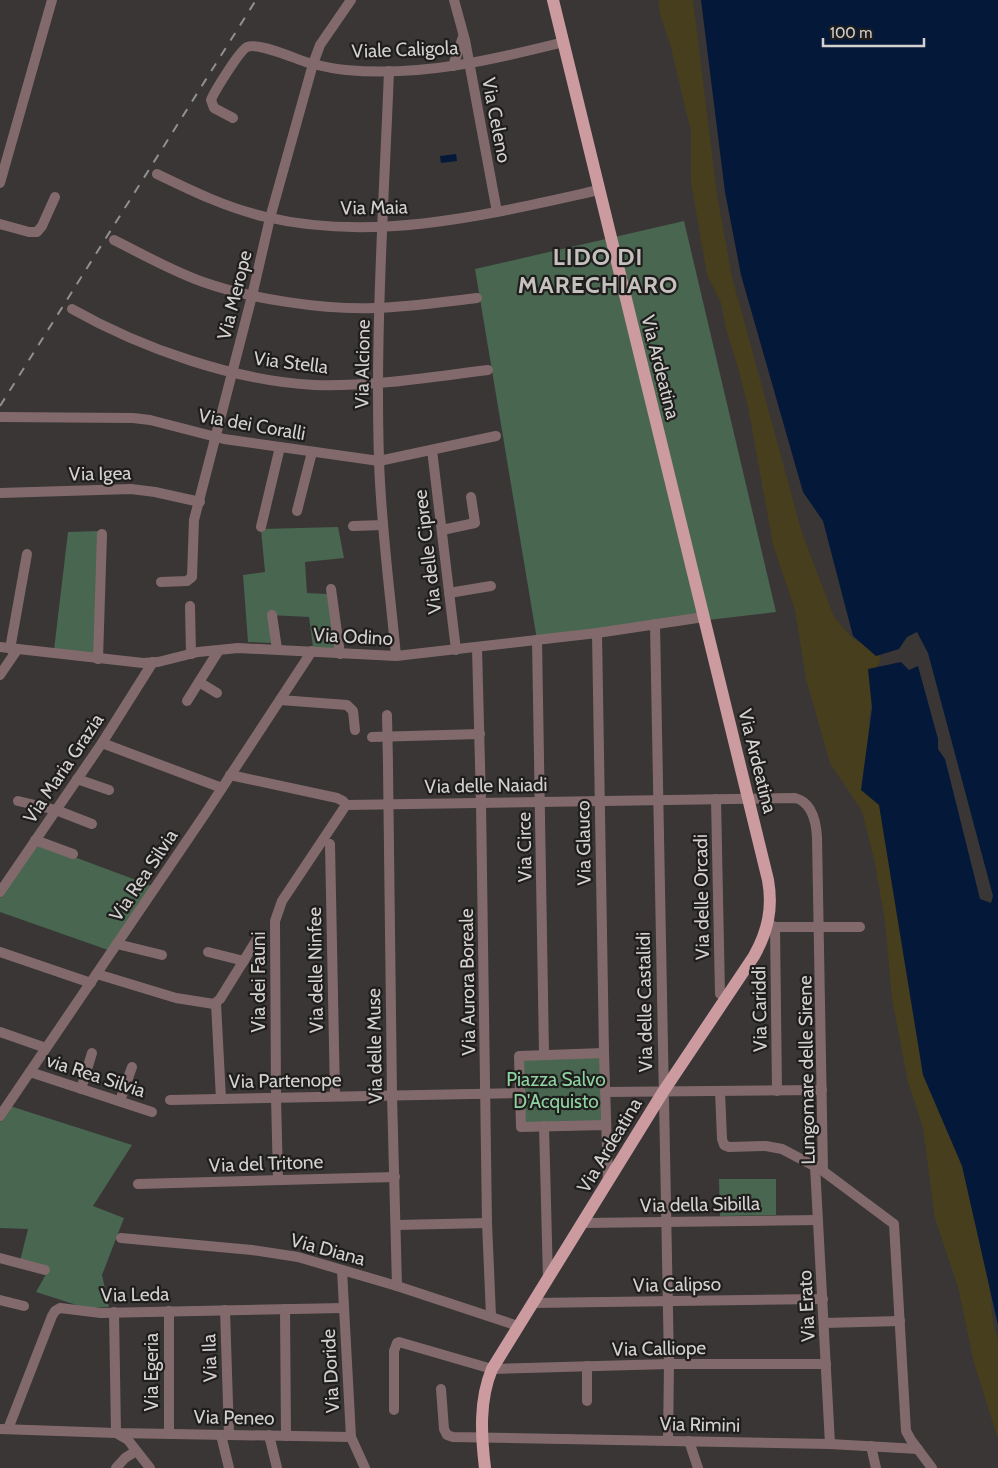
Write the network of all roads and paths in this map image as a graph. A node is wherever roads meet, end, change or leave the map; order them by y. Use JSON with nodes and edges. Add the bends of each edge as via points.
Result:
{"nodes":[{"id":1,"x":52,"y":0,"type":"edge"},
{"id":2,"x":351,"y":0,"type":"edge"},
{"id":3,"x":454,"y":0,"type":"edge"},
{"id":4,"x":552,"y":0,"type":"edge"},
{"id":5,"x":464,"y":34,"type":"junction"},
{"id":6,"x":564,"y":42,"type":"junction"},
{"id":7,"x":313,"y":64,"type":"junction"},
{"id":8,"x":468,"y":64,"type":"junction"},
{"id":9,"x":453,"y":66,"type":"junction"},
{"id":10,"x":390,"y":71,"type":"junction"},
{"id":11,"x":233,"y":118,"type":"dead end"},
{"id":12,"x":157,"y":174,"type":"dead end"},
{"id":13,"x":0,"y":183,"type":"edge"},
{"id":14,"x":598,"y":190,"type":"junction"},
{"id":15,"x":55,"y":197,"type":"dead end"},
{"id":16,"x":497,"y":212,"type":"junction"},
{"id":17,"x":270,"y":218,"type":"junction"},
{"id":18,"x":0,"y":224,"type":"edge"},
{"id":19,"x":383,"y":226,"type":"junction"},
{"id":20,"x":114,"y":240,"type":"dead end"},
{"id":21,"x":252,"y":296,"type":"junction"},
{"id":22,"x":477,"y":298,"type":"dead end"},
{"id":23,"x":380,"y":308,"type":"junction"},
{"id":24,"x":72,"y":310,"type":"dead end"},
{"id":25,"x":488,"y":370,"type":"dead end"},
{"id":26,"x":233,"y":372,"type":"junction"},
{"id":27,"x":378,"y":384,"type":"junction"},
{"id":28,"x":0,"y":417,"type":"edge"},
{"id":29,"x":496,"y":436,"type":"dead end"},
{"id":30,"x":216,"y":438,"type":"junction"},
{"id":31,"x":280,"y":447,"type":"junction"},
{"id":32,"x":432,"y":450,"type":"junction"},
{"id":33,"x":312,"y":452,"type":"junction"},
{"id":34,"x":379,"y":461,"type":"junction"},
{"id":35,"x":0,"y":493,"type":"edge"},
{"id":36,"x":471,"y":497,"type":"dead end"},
{"id":37,"x":200,"y":502,"type":"junction"},
{"id":38,"x":297,"y":511,"type":"dead end"},
{"id":39,"x":383,"y":525,"type":"junction"},
{"id":40,"x":352,"y":526,"type":"dead end"},
{"id":41,"x":261,"y":527,"type":"dead end"},
{"id":42,"x":442,"y":530,"type":"junction"},
{"id":43,"x":102,"y":534,"type":"dead end"},
{"id":44,"x":27,"y":554,"type":"dead end"},
{"id":45,"x":161,"y":582,"type":"dead end"},
{"id":46,"x":491,"y":586,"type":"dead end"},
{"id":47,"x":330,"y":589,"type":"dead end"},
{"id":48,"x":449,"y":592,"type":"junction"},
{"id":49,"x":190,"y":606,"type":"dead end"},
{"id":50,"x":272,"y":615,"type":"dead end"},
{"id":51,"x":704,"y":616,"type":"junction"},
{"id":52,"x":655,"y":624,"type":"junction"},
{"id":53,"x":597,"y":632,"type":"junction"},
{"id":54,"x":537,"y":640,"type":"junction"},
{"id":55,"x":477,"y":647,"type":"junction"},
{"id":56,"x":9,"y":649,"type":"edge"},
{"id":57,"x":277,"y":649,"type":"junction"},
{"id":58,"x":219,"y":650,"type":"junction"},
{"id":59,"x":456,"y":650,"type":"junction"},
{"id":60,"x":312,"y":651,"type":"junction"},
{"id":61,"x":191,"y":654,"type":"junction"},
{"id":62,"x":340,"y":654,"type":"junction"},
{"id":63,"x":396,"y":656,"type":"junction"},
{"id":64,"x":98,"y":659,"type":"junction"},
{"id":65,"x":153,"y":662,"type":"junction"},
{"id":66,"x":0,"y":675,"type":"edge"},
{"id":67,"x":199,"y":682,"type":"junction"},
{"id":68,"x":217,"y":693,"type":"dead end"},
{"id":69,"x":280,"y":700,"type":"junction"},
{"id":70,"x":188,"y":701,"type":"dead end"},
{"id":71,"x":387,"y":715,"type":"dead end"},
{"id":72,"x":355,"y":730,"type":"dead end"},
{"id":73,"x":480,"y":734,"type":"junction"},
{"id":74,"x":387,"y":736,"type":"junction"},
{"id":75,"x":372,"y":737,"type":"dead end"},
{"id":76,"x":102,"y":743,"type":"junction"},
{"id":77,"x":230,"y":775,"type":"junction"},
{"id":78,"x":77,"y":779,"type":"junction"},
{"id":79,"x":222,"y":788,"type":"junction"},
{"id":80,"x":109,"y":790,"type":"dead end"},
{"id":81,"x":748,"y":798,"type":"junction"},
{"id":82,"x":716,"y":799,"type":"junction"},
{"id":83,"x":659,"y":800,"type":"junction"},
{"id":84,"x":18,"y":801,"type":"dead end"},
{"id":85,"x":600,"y":801,"type":"junction"},
{"id":86,"x":481,"y":802,"type":"junction"},
{"id":87,"x":541,"y":802,"type":"junction"},
{"id":88,"x":346,"y":805,"type":"junction"},
{"id":89,"x":388,"y":805,"type":"junction"},
{"id":90,"x":56,"y":810,"type":"junction"},
{"id":91,"x":92,"y":824,"type":"dead end"},
{"id":92,"x":36,"y":840,"type":"junction"},
{"id":93,"x":330,"y":844,"type":"dead end"},
{"id":94,"x":73,"y":854,"type":"dead end"},
{"id":95,"x":0,"y":892,"type":"edge"},
{"id":96,"x":772,"y":925,"type":"junction"},
{"id":97,"x":820,"y":927,"type":"junction"},
{"id":98,"x":860,"y":927,"type":"dead end"},
{"id":99,"x":256,"y":941,"type":"dead end"},
{"id":100,"x":117,"y":944,"type":"junction"},
{"id":101,"x":0,"y":952,"type":"edge"},
{"id":102,"x":208,"y":952,"type":"dead end"},
{"id":103,"x":162,"y":955,"type":"dead end"},
{"id":104,"x":244,"y":961,"type":"junction"},
{"id":105,"x":97,"y":974,"type":"junction"},
{"id":106,"x":91,"y":983,"type":"junction"},
{"id":107,"x":720,"y":994,"type":"dead end"},
{"id":108,"x":216,"y":1003,"type":"junction"},
{"id":109,"x":0,"y":1032,"type":"edge"},
{"id":110,"x":46,"y":1048,"type":"junction"},
{"id":111,"x":92,"y":1053,"type":"dead end"},
{"id":112,"x":604,"y":1053,"type":"junction"},
{"id":113,"x":544,"y":1054,"type":"junction"},
{"id":114,"x":132,"y":1066,"type":"dead end"},
{"id":115,"x":30,"y":1072,"type":"junction"},
{"id":116,"x":81,"y":1088,"type":"junction"},
{"id":117,"x":822,"y":1090,"type":"junction"},
{"id":118,"x":720,"y":1091,"type":"junction"},
{"id":119,"x":777,"y":1091,"type":"junction"},
{"id":120,"x":520,"y":1092,"type":"junction"},
{"id":121,"x":605,"y":1092,"type":"junction"},
{"id":122,"x":663,"y":1092,"type":"junction"},
{"id":123,"x":486,"y":1094,"type":"junction"},
{"id":124,"x":392,"y":1095,"type":"junction"},
{"id":125,"x":334,"y":1096,"type":"junction"},
{"id":126,"x":276,"y":1097,"type":"junction"},
{"id":127,"x":221,"y":1099,"type":"junction"},
{"id":128,"x":170,"y":1100,"type":"dead end"},
{"id":129,"x":120,"y":1102,"type":"junction"},
{"id":130,"x":152,"y":1112,"type":"dead end"},
{"id":131,"x":0,"y":1116,"type":"edge"},
{"id":132,"x":606,"y":1125,"type":"junction"},
{"id":133,"x":544,"y":1126,"type":"junction"},
{"id":134,"x":819,"y":1169,"type":"junction"},
{"id":135,"x":395,"y":1177,"type":"junction"},
{"id":136,"x":278,"y":1180,"type":"junction"},
{"id":137,"x":608,"y":1182,"type":"junction"},
{"id":138,"x":138,"y":1184,"type":"dead end"},
{"id":139,"x":818,"y":1220,"type":"junction"},
{"id":140,"x":666,"y":1222,"type":"junction"},
{"id":141,"x":582,"y":1223,"type":"junction"},
{"id":142,"x":487,"y":1224,"type":"junction"},
{"id":143,"x":396,"y":1225,"type":"junction"},
{"id":144,"x":121,"y":1238,"type":"dead end"},
{"id":145,"x":0,"y":1258,"type":"edge"},
{"id":146,"x":45,"y":1270,"type":"dead end"},
{"id":147,"x":342,"y":1270,"type":"junction"},
{"id":148,"x":548,"y":1279,"type":"junction"},
{"id":149,"x":397,"y":1286,"type":"junction"},
{"id":150,"x":823,"y":1299,"type":"junction"},
{"id":151,"x":0,"y":1300,"type":"edge"},
{"id":152,"x":668,"y":1301,"type":"junction"},
{"id":153,"x":533,"y":1303,"type":"junction"},
{"id":154,"x":24,"y":1306,"type":"dead end"},
{"id":155,"x":344,"y":1308,"type":"junction"},
{"id":156,"x":285,"y":1309,"type":"junction"},
{"id":157,"x":225,"y":1310,"type":"junction"},
{"id":158,"x":169,"y":1311,"type":"junction"},
{"id":159,"x":114,"y":1312,"type":"junction"},
{"id":160,"x":491,"y":1316,"type":"junction"},
{"id":161,"x":900,"y":1321,"type":"junction"},
{"id":162,"x":824,"y":1323,"type":"junction"},
{"id":163,"x":518,"y":1326,"type":"junction"},
{"id":164,"x":669,"y":1364,"type":"junction"},
{"id":165,"x":826,"y":1364,"type":"junction"},
{"id":166,"x":587,"y":1366,"type":"junction"},
{"id":167,"x":492,"y":1368,"type":"junction"},
{"id":168,"x":441,"y":1389,"type":"dead end"},
{"id":169,"x":587,"y":1401,"type":"dead end"},
{"id":170,"x":394,"y":1410,"type":"dead end"},
{"id":171,"x":3,"y":1431,"type":"edge"},
{"id":172,"x":116,"y":1433,"type":"junction"},
{"id":173,"x":169,"y":1434,"type":"junction"},
{"id":174,"x":225,"y":1435,"type":"junction"},
{"id":175,"x":269,"y":1435,"type":"junction"},
{"id":176,"x":286,"y":1436,"type":"junction"},
{"id":177,"x":351,"y":1437,"type":"junction"},
{"id":178,"x":482,"y":1438,"type":"junction"},
{"id":179,"x":668,"y":1440,"type":"junction"},
{"id":180,"x":690,"y":1441,"type":"junction"},
{"id":181,"x":830,"y":1444,"type":"junction"},
{"id":182,"x":871,"y":1446,"type":"junction"},
{"id":183,"x":918,"y":1448,"type":"junction"},
{"id":184,"x":136,"y":1451,"type":"junction"},
{"id":185,"x":116,"y":1468,"type":"edge"},
{"id":186,"x":150,"y":1468,"type":"edge"},
{"id":187,"x":229,"y":1468,"type":"edge"},
{"id":188,"x":277,"y":1468,"type":"edge"},
{"id":189,"x":365,"y":1468,"type":"edge"},
{"id":190,"x":484,"y":1468,"type":"edge"},
{"id":191,"x":698,"y":1468,"type":"edge"},
{"id":192,"x":876,"y":1468,"type":"edge"},
{"id":193,"x":932,"y":1468,"type":"edge"}],
"edges":[{"from":1,"to":13,"type":"street"},
{"from":2,"to":7,"type":"street","name":"Via Merope","via":[[320,45]]},
{"from":3,"to":5,"type":"street","name":"Via Celeno"},
{"from":4,"to":6,"type":"main road","name":"Via Ardeatina"},
{"from":5,"to":8,"type":"street","name":"Via Celeno"},
{"from":5,"to":9,"type":"street","name":"Via Celeno"},
{"from":6,"to":8,"type":"street","name":"Viale Caligola"},
{"from":6,"to":14,"type":"main road","name":"Via Ardeatina"},
{"from":7,"to":10,"type":"street","name":"Viale Caligola","via":[[349,70]]},
{"from":7,"to":11,"type":"street","name":"Viale Caligola","via":[[260,47],[249,47],[241,52],[211,100],[214,108]]},
{"from":7,"to":17,"type":"street","name":"Via Merope"},
{"from":8,"to":9,"type":"street","name":"Viale Caligola"},
{"from":8,"to":16,"type":"street","name":"Via Celeno"},
{"from":9,"to":10,"type":"street","name":"Viale Caligola"},
{"from":10,"to":19,"type":"street","name":"Via Alcione"},
{"from":12,"to":17,"type":"street","name":"Via Maia","via":[[211,199]]},
{"from":14,"to":16,"type":"street","name":"Via Maia"},
{"from":14,"to":51,"type":"main road","name":"Via Ardeatina"},
{"from":15,"to":18,"type":"street","via":[[37,232]]},
{"from":16,"to":19,"type":"street","name":"Via Maia"},
{"from":17,"to":19,"type":"street","name":"Via Maia","via":[[326,225]]},
{"from":17,"to":21,"type":"street","name":"Via Merope"},
{"from":19,"to":23,"type":"street","name":"Via Alcione"},
{"from":20,"to":21,"type":"street","via":[[188,277]]},
{"from":21,"to":23,"type":"street"},
{"from":21,"to":26,"type":"street","name":"Via Merope"},
{"from":22,"to":23,"type":"street"},
{"from":23,"to":27,"type":"street","name":"Via Alcione"},
{"from":24,"to":26,"type":"street","name":"Via Stella","via":[[149,346]]},
{"from":25,"to":27,"type":"street","name":"Via Stella"},
{"from":26,"to":27,"type":"street","name":"Via Stella","via":[[308,384]]},
{"from":26,"to":30,"type":"street","name":"Via Merope"},
{"from":27,"to":34,"type":"street","name":"Via Alcione"},
{"from":28,"to":30,"type":"street","name":"Via dei Coralli","via":[[133,418]]},
{"from":29,"to":32,"type":"street","name":"Via dei Coralli"},
{"from":30,"to":31,"type":"street","name":"Via dei Coralli"},
{"from":30,"to":37,"type":"street","name":"Via Merope"},
{"from":31,"to":33,"type":"street","name":"Via dei Coralli"},
{"from":31,"to":41,"type":"street"},
{"from":32,"to":34,"type":"street","name":"Via dei Coralli"},
{"from":32,"to":42,"type":"street","name":"Via delle Cipree"},
{"from":33,"to":34,"type":"street","name":"Via dei Coralli"},
{"from":33,"to":38,"type":"street"},
{"from":34,"to":39,"type":"street","name":"Via Alcione"},
{"from":35,"to":37,"type":"street","name":"Via Igea","via":[[130,489]]},
{"from":36,"to":42,"type":"street","via":[[475,522]]},
{"from":37,"to":45,"type":"street","name":"Via Merope","via":[[193,530],[192,577],[187,581]]},
{"from":39,"to":40,"type":"street"},
{"from":39,"to":63,"type":"street","name":"Via Alcione"},
{"from":42,"to":48,"type":"street","name":"Via delle Cipree"},
{"from":43,"to":64,"type":"street"},
{"from":44,"to":56,"type":"street"},
{"from":46,"to":48,"type":"street"},
{"from":47,"to":62,"type":"street","name":"Via Odino"},
{"from":48,"to":59,"type":"street","name":"Via delle Cipree"},
{"from":49,"to":61,"type":"street"},
{"from":50,"to":57,"type":"street"},
{"from":51,"to":52,"type":"street","name":"Via Odino"},
{"from":51,"to":81,"type":"main road","name":"Via Ardeatina"},
{"from":52,"to":53,"type":"street","name":"Via Odino"},
{"from":52,"to":83,"type":"street","name":"Via delle Castalidi"},
{"from":53,"to":54,"type":"street","name":"Via Odino"},
{"from":53,"to":85,"type":"street","name":"Via Glauco"},
{"from":54,"to":55,"type":"street","name":"Via Odino"},
{"from":54,"to":87,"type":"street","name":"Via Circe"},
{"from":55,"to":59,"type":"street","name":"Via Odino"},
{"from":55,"to":73,"type":"street","name":"Via Aurora Boreale"},
{"from":56,"to":64,"type":"street","name":"Via Odino"},
{"from":56,"to":66,"type":"street"},
{"from":57,"to":58,"type":"street","name":"Via Odino"},
{"from":57,"to":60,"type":"street","name":"Via Odino"},
{"from":58,"to":61,"type":"street","name":"Via Odino"},
{"from":58,"to":67,"type":"street"},
{"from":59,"to":63,"type":"street","name":"Via Odino"},
{"from":60,"to":62,"type":"street","name":"Via Odino"},
{"from":60,"to":69,"type":"street","name":"Via Rea Silvia"},
{"from":61,"to":65,"type":"street","name":"Via Odino"},
{"from":62,"to":63,"type":"street","name":"Via Odino"},
{"from":64,"to":65,"type":"street","name":"Via Odino"},
{"from":65,"to":76,"type":"street","name":"Via Maria Grazia"},
{"from":67,"to":68,"type":"street"},
{"from":67,"to":70,"type":"street"},
{"from":69,"to":72,"type":"street","via":[[348,705],[353,711]]},
{"from":69,"to":77,"type":"street","name":"Via Rea Silvia"},
{"from":71,"to":74,"type":"street","name":"Via delle Muse"},
{"from":73,"to":74,"type":"street"},
{"from":73,"to":86,"type":"street","name":"Via Aurora Boreale"},
{"from":74,"to":75,"type":"street"},
{"from":74,"to":89,"type":"street","name":"Via delle Muse"},
{"from":76,"to":78,"type":"street","name":"Via Maria Grazia"},
{"from":76,"to":79,"type":"street"},
{"from":77,"to":79,"type":"street","name":"Via Rea Silvia"},
{"from":77,"to":88,"type":"street","name":"Via delle Naiadi","via":[[337,798]]},
{"from":78,"to":80,"type":"street"},
{"from":78,"to":90,"type":"street","name":"Via Maria Grazia"},
{"from":79,"to":100,"type":"street","name":"Via Rea Silvia"},
{"from":81,"to":82,"type":"street","name":"Via delle Naiadi"},
{"from":81,"to":96,"type":"main road","name":"Via Ardeatina","via":[[769,886]]},
{"from":81,"to":97,"type":"street","name":"Lungomare delle Sirene","via":[[797,798],[810,809],[817,832]]},
{"from":82,"to":83,"type":"street","name":"Via delle Naiadi"},
{"from":82,"to":107,"type":"street","name":"Via delle Orcadi"},
{"from":83,"to":85,"type":"street","name":"Via delle Naiadi"},
{"from":83,"to":122,"type":"street","name":"Via delle Castalidi"},
{"from":84,"to":90,"type":"street"},
{"from":85,"to":87,"type":"street","name":"Via delle Naiadi"},
{"from":85,"to":112,"type":"street","name":"Via Glauco"},
{"from":86,"to":87,"type":"street","name":"Via delle Naiadi"},
{"from":86,"to":89,"type":"street","name":"Via delle Naiadi"},
{"from":86,"to":123,"type":"street","name":"Via Aurora Boreale"},
{"from":87,"to":113,"type":"street","name":"Via Circe"},
{"from":88,"to":89,"type":"street","name":"Via delle Naiadi"},
{"from":88,"to":126,"type":"street","name":"Via dei Fauni","via":[[281,903],[276,917]]},
{"from":89,"to":124,"type":"street","name":"Via delle Muse"},
{"from":90,"to":91,"type":"street"},
{"from":90,"to":92,"type":"street","name":"Via Maria Grazia"},
{"from":92,"to":94,"type":"street"},
{"from":92,"to":95,"type":"street","name":"Via Maria Grazia"},
{"from":93,"to":125,"type":"street","name":"Via delle Ninfee"},
{"from":96,"to":97,"type":"street"},
{"from":96,"to":119,"type":"street","name":"Via Cariddi"},
{"from":96,"to":122,"type":"main road","name":"Via Ardeatina","via":[[748,967]]},
{"from":97,"to":98,"type":"street"},
{"from":97,"to":117,"type":"street","name":"Lungomare delle Sirene"},
{"from":99,"to":104,"type":"street"},
{"from":100,"to":103,"type":"street"},
{"from":100,"to":105,"type":"street","name":"Via Rea Silvia"},
{"from":101,"to":106,"type":"street"},
{"from":102,"to":104,"type":"street"},
{"from":104,"to":108,"type":"street"},
{"from":105,"to":106,"type":"street","name":"Via Rea Silvia"},
{"from":105,"to":108,"type":"street","via":[[176,998]]},
{"from":106,"to":110,"type":"street","name":"Via Rea Silvia"},
{"from":108,"to":127,"type":"street"},
{"from":109,"to":110,"type":"street"},
{"from":110,"to":115,"type":"street","name":"Via Rea Silvia"},
{"from":111,"to":116,"type":"street"},
{"from":112,"to":113,"type":"street"},
{"from":112,"to":121,"type":"street"},
{"from":113,"to":120,"type":"street","via":[[519,1056]]},
{"from":114,"to":129,"type":"street"},
{"from":115,"to":116,"type":"street","name":"via Rea Silvia"},
{"from":115,"to":131,"type":"street","name":"Via Rea Silvia"},
{"from":116,"to":129,"type":"street","name":"via Rea Silvia"},
{"from":117,"to":119,"type":"street"},
{"from":117,"to":134,"type":"street","name":"Lungomare delle Sirene"},
{"from":118,"to":119,"type":"street"},
{"from":118,"to":122,"type":"street"},
{"from":118,"to":134,"type":"street","via":[[724,1144],[776,1148],[791,1152]]},
{"from":120,"to":123,"type":"street","name":"Via Partenope"},
{"from":120,"to":133,"type":"street","via":[[521,1127]]},
{"from":121,"to":122,"type":"street"},
{"from":121,"to":132,"type":"street"},
{"from":122,"to":137,"type":"main road","name":"Via Ardeatina"},
{"from":122,"to":140,"type":"street","name":"Via delle Castalidi"},
{"from":123,"to":124,"type":"street","name":"Via Partenope"},
{"from":123,"to":142,"type":"street","name":"Via Aurora Boreale"},
{"from":124,"to":125,"type":"street","name":"Via Partenope"},
{"from":124,"to":135,"type":"street","name":"Via delle Muse"},
{"from":125,"to":126,"type":"street","name":"Via Partenope"},
{"from":126,"to":127,"type":"street","name":"Via Partenope"},
{"from":126,"to":136,"type":"street","name":"Via dei Fauni"},
{"from":127,"to":128,"type":"street","name":"Via Partenope"},
{"from":129,"to":130,"type":"street","name":"via Rea Silvia"},
{"from":132,"to":133,"type":"street"},
{"from":132,"to":137,"type":"street"},
{"from":133,"to":148,"type":"street"},
{"from":134,"to":139,"type":"street","name":"Via Erato"},
{"from":134,"to":161,"type":"street","name":"Lungomare delle Sirene","via":[[894,1224]]},
{"from":135,"to":136,"type":"street","name":"Via del Tritone"},
{"from":135,"to":143,"type":"street","name":"Via delle Muse"},
{"from":136,"to":138,"type":"street","name":"Via del Tritone"},
{"from":137,"to":141,"type":"main road","name":"Via Ardeatina"},
{"from":139,"to":140,"type":"street","name":"Via della Sibilla"},
{"from":139,"to":150,"type":"street","name":"Via Erato"},
{"from":140,"to":141,"type":"street","name":"Via della Sibilla"},
{"from":140,"to":152,"type":"street","name":"Via delle Castalidi"},
{"from":141,"to":148,"type":"main road","name":"Via Ardeatina"},
{"from":142,"to":143,"type":"street"},
{"from":142,"to":160,"type":"street","name":"Via Aurora Boreale"},
{"from":143,"to":149,"type":"street","name":"Via delle Muse"},
{"from":144,"to":147,"type":"street","name":"Via Diana","via":[[286,1254]]},
{"from":145,"to":146,"type":"street"},
{"from":147,"to":149,"type":"street","name":"Via Diana"},
{"from":147,"to":155,"type":"street","name":"Via Doride"},
{"from":148,"to":153,"type":"main road","name":"Via Ardeatina"},
{"from":149,"to":160,"type":"street","name":"Via Diana"},
{"from":150,"to":152,"type":"street","name":"Via Calipso"},
{"from":150,"to":162,"type":"street","name":"Via Erato"},
{"from":151,"to":154,"type":"street"},
{"from":152,"to":153,"type":"street","name":"Via Calipso"},
{"from":152,"to":164,"type":"street","name":"Via delle Castalidi"},
{"from":153,"to":163,"type":"main road","name":"Via Ardeatina"},
{"from":155,"to":156,"type":"street","name":"Via Leda"},
{"from":155,"to":177,"type":"street","name":"Via Doride"},
{"from":156,"to":157,"type":"street","name":"Via Leda"},
{"from":156,"to":176,"type":"street"},
{"from":157,"to":158,"type":"street","name":"Via Leda"},
{"from":157,"to":174,"type":"street","name":"Via Ila"},
{"from":158,"to":159,"type":"street","name":"Via Leda"},
{"from":158,"to":173,"type":"street","name":"Via Egeria"},
{"from":159,"to":171,"type":"street","name":"Via Leda","via":[[63,1308],[55,1311]]},
{"from":159,"to":172,"type":"street"},
{"from":160,"to":163,"type":"street","name":"Via Diana"},
{"from":161,"to":162,"type":"street"},
{"from":161,"to":183,"type":"street","name":"Lungomare delle Sirene","via":[[906,1432]]},
{"from":162,"to":165,"type":"street","name":"Via Erato"},
{"from":163,"to":167,"type":"main road","name":"Via Ardeatina"},
{"from":164,"to":165,"type":"street","name":"Via Calliope"},
{"from":164,"to":166,"type":"street","name":"Via Calliope"},
{"from":164,"to":179,"type":"street","name":"Via delle Castalidi"},
{"from":165,"to":181,"type":"street","name":"Via Erato"},
{"from":166,"to":167,"type":"street","name":"Via Calliope"},
{"from":166,"to":169,"type":"street"},
{"from":167,"to":170,"type":"street","name":"Via Calliope","via":[[398,1343],[394,1351]]},
{"from":167,"to":178,"type":"main road","name":"Via Ardeatina","via":[[483,1402]]},
{"from":168,"to":178,"type":"street","name":"Via Rimini","via":[[445,1433],[453,1437]]},
{"from":171,"to":172,"type":"street","name":"Via Peneo"},
{"from":172,"to":173,"type":"street","name":"Via Peneo"},
{"from":172,"to":184,"type":"street"},
{"from":173,"to":174,"type":"street","name":"Via Peneo"},
{"from":174,"to":175,"type":"street","name":"Via Peneo"},
{"from":174,"to":187,"type":"street","name":"Via Ila"},
{"from":175,"to":176,"type":"street","name":"Via Peneo"},
{"from":175,"to":188,"type":"street"},
{"from":176,"to":177,"type":"street","name":"Via Peneo"},
{"from":177,"to":189,"type":"street","name":"Via Doride"},
{"from":178,"to":179,"type":"street","name":"Via Rimini"},
{"from":178,"to":190,"type":"main road","name":"Via Ardeatina"},
{"from":179,"to":180,"type":"street","name":"Via Rimini"},
{"from":180,"to":181,"type":"street","name":"Via Rimini"},
{"from":180,"to":191,"type":"street"},
{"from":181,"to":182,"type":"street","name":"Via Rimini"},
{"from":182,"to":183,"type":"street","name":"Via Rimini"},
{"from":182,"to":192,"type":"street"},
{"from":183,"to":193,"type":"street","name":"Lungomare delle Sirene"},
{"from":184,"to":185,"type":"street"},
{"from":184,"to":186,"type":"street"}]}
